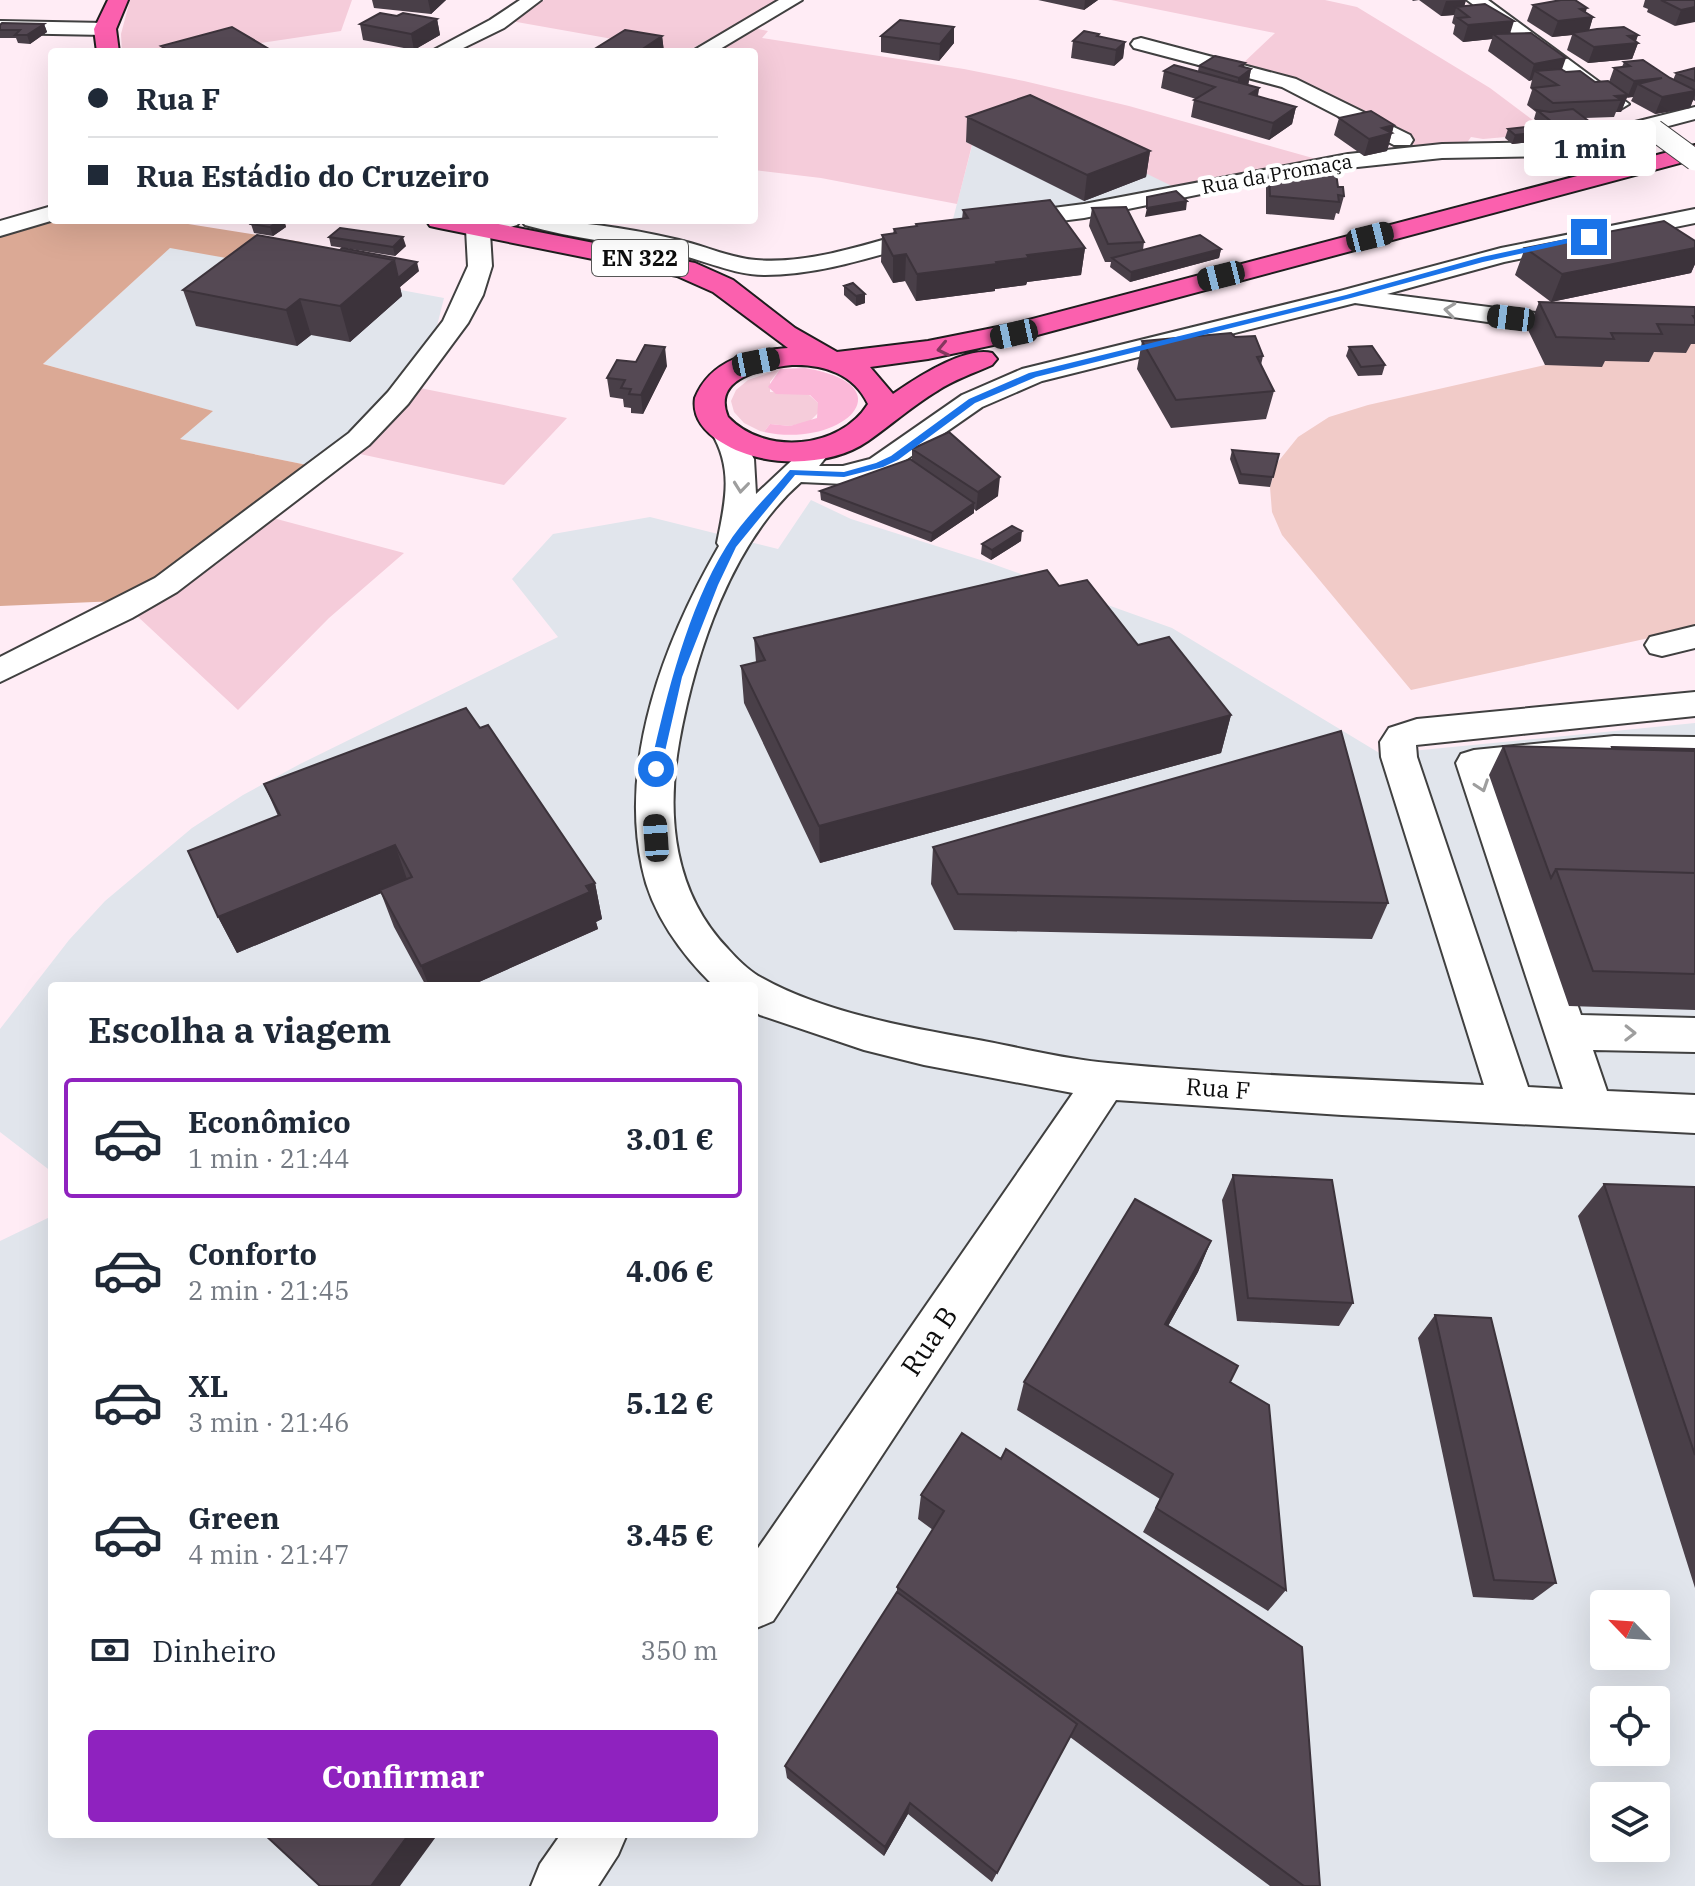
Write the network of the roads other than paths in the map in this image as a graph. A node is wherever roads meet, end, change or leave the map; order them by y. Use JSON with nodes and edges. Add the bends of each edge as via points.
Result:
{"nodes":[{"id":1,"x":118,"y":0,"type":"edge"},
{"id":2,"x":532,"y":0,"type":"edge"},
{"id":3,"x":793,"y":0,"type":"edge"},
{"id":4,"x":1476,"y":0,"type":"edge"},
{"id":5,"x":0,"y":27,"type":"edge"},
{"id":6,"x":105,"y":29,"type":"junction"},
{"id":7,"x":1141,"y":44,"type":"dead end"},
{"id":8,"x":107,"y":48,"type":"edge"},
{"id":9,"x":448,"y":48,"type":"edge"},
{"id":10,"x":708,"y":48,"type":"edge"},
{"id":11,"x":1695,"y":113,"type":"edge"},
{"id":12,"x":1650,"y":127,"type":"junction"},
{"id":13,"x":1425,"y":152,"type":"junction"},
{"id":14,"x":1695,"y":152,"type":"edge"},
{"id":15,"x":1695,"y":160,"type":"edge"},
{"id":16,"x":48,"y":214,"type":"edge"},
{"id":17,"x":1695,"y":216,"type":"edge"},
{"id":18,"x":989,"y":223,"type":"edge"},
{"id":19,"x":456,"y":224,"type":"edge"},
{"id":20,"x":495,"y":224,"type":"edge"},
{"id":21,"x":549,"y":224,"type":"edge"},
{"id":22,"x":954,"y":228,"type":"edge"},
{"id":23,"x":0,"y":229,"type":"edge"},
{"id":24,"x":478,"y":229,"type":"junction"},
{"id":25,"x":1348,"y":297,"type":"junction"},
{"id":26,"x":749,"y":309,"type":"junction"},
{"id":27,"x":1073,"y":319,"type":"junction"},
{"id":28,"x":1695,"y":328,"type":"edge"},
{"id":29,"x":832,"y":360,"type":"junction"},
{"id":30,"x":736,"y":370,"type":"junction"},
{"id":31,"x":878,"y":419,"type":"junction"},
{"id":32,"x":725,"y":432,"type":"junction"},
{"id":33,"x":830,"y":447,"type":"junction"},
{"id":34,"x":793,"y":472,"type":"junction"},
{"id":35,"x":731,"y":547,"type":"junction"},
{"id":36,"x":1695,"y":637,"type":"edge"},
{"id":37,"x":1662,"y":645,"type":"dead end"},
{"id":38,"x":0,"y":671,"type":"edge"},
{"id":39,"x":1695,"y":704,"type":"edge"},
{"id":40,"x":1695,"y":749,"type":"edge"},
{"id":41,"x":737,"y":982,"type":"edge"},
{"id":42,"x":758,"y":994,"type":"edge"},
{"id":43,"x":1566,"y":1032,"type":"junction"},
{"id":44,"x":1695,"y":1035,"type":"edge"},
{"id":45,"x":1105,"y":1081,"type":"junction"},
{"id":46,"x":1512,"y":1105,"type":"junction"},
{"id":47,"x":1592,"y":1110,"type":"junction"},
{"id":48,"x":1695,"y":1114,"type":"edge"},
{"id":49,"x":758,"y":1596,"type":"edge"},
{"id":50,"x":594,"y":1838,"type":"edge"},
{"id":51,"x":562,"y":1886,"type":"edge"}],
"edges":[{"from":1,"to":6,"type":"main road"},
{"from":2,"to":9,"type":"street"},
{"from":3,"to":10,"type":"street"},
{"from":4,"to":12,"type":"street"},
{"from":5,"to":6,"type":"street"},
{"from":6,"to":8,"type":"main road"},
{"from":7,"to":13,"type":"street","via":[[1289,83]]},
{"from":11,"to":12,"type":"street","name":"Rua da Promaça"},
{"from":12,"to":13,"type":"street","name":"Rua da Promaça","via":[[1555,149]]},
{"from":12,"to":15,"type":"street","bridge":true},
{"from":13,"to":18,"type":"street","name":"Rua da Promaça","via":[[1326,164],[1084,211]]},
{"from":14,"to":27,"type":"main road","number":"EN 322"},
{"from":16,"to":23,"type":"street"},
{"from":17,"to":25,"type":"street","via":[[1525,249]]},
{"from":19,"to":24,"type":"main road","number":"EN 322"},
{"from":20,"to":24,"type":"street"},
{"from":21,"to":22,"type":"street","via":[[762,268]]},
{"from":24,"to":26,"type":"main road","number":"EN 322","via":[[685,269],[723,286]]},
{"from":24,"to":38,"type":"street","via":[[480,266],[460,315],[359,439],[154,593]]},
{"from":28,"to":25,"type":"street","one_way":true,"via":[[1551,323]]},
{"from":25,"to":34,"type":"street","via":[[1032,375],[972,401],[880,465],[844,475]]},
{"from":26,"to":29,"type":"main road","number":"EN 322"},
{"from":26,"to":30,"type":"main road","via":[[750,345]]},
{"from":27,"to":29,"type":"main road","number":"EN 322","one_way":true,"via":[[921,354]]},
{"from":27,"to":31,"type":"main road","number":"EN 322","via":[[928,383]]},
{"from":29,"to":30,"type":"main road","number":"EN 322","via":[[779,357]]},
{"from":29,"to":31,"type":"main road","number":"EN 322","via":[[860,371],[878,389],[883,404]]},
{"from":30,"to":32,"type":"main road","via":[[720,380],[708,406]]},
{"from":31,"to":33,"type":"main road","number":"EN 322","via":[[851,440]]},
{"from":32,"to":33,"type":"main road","number":"EN 322","via":[[772,449]]},
{"from":32,"to":35,"type":"street","one_way":true,"via":[[738,451],[743,474]]},
{"from":33,"to":34,"type":"street"},
{"from":34,"to":35,"type":"street"},
{"from":35,"to":41,"type":"street","via":[[676,677],[653,803],[661,868],[673,901],[702,950]]},
{"from":36,"to":37,"type":"street"},
{"from":39,"to":46,"type":"street","via":[[1417,731],[1398,742]]},
{"from":40,"to":43,"type":"street","one_way":true,"via":[[1614,748],[1474,763]]},
{"from":42,"to":45,"type":"street","name":"Rua F","via":[[864,1033]]},
{"from":43,"to":44,"type":"street","one_way":true},
{"from":43,"to":47,"type":"street"},
{"from":45,"to":46,"type":"street","name":"Rua F"},
{"from":45,"to":49,"type":"street","name":"Rua B"},
{"from":46,"to":47,"type":"street","name":"Rua F"},
{"from":47,"to":48,"type":"street","name":"Rua F"},
{"from":50,"to":51,"type":"street"}]}
